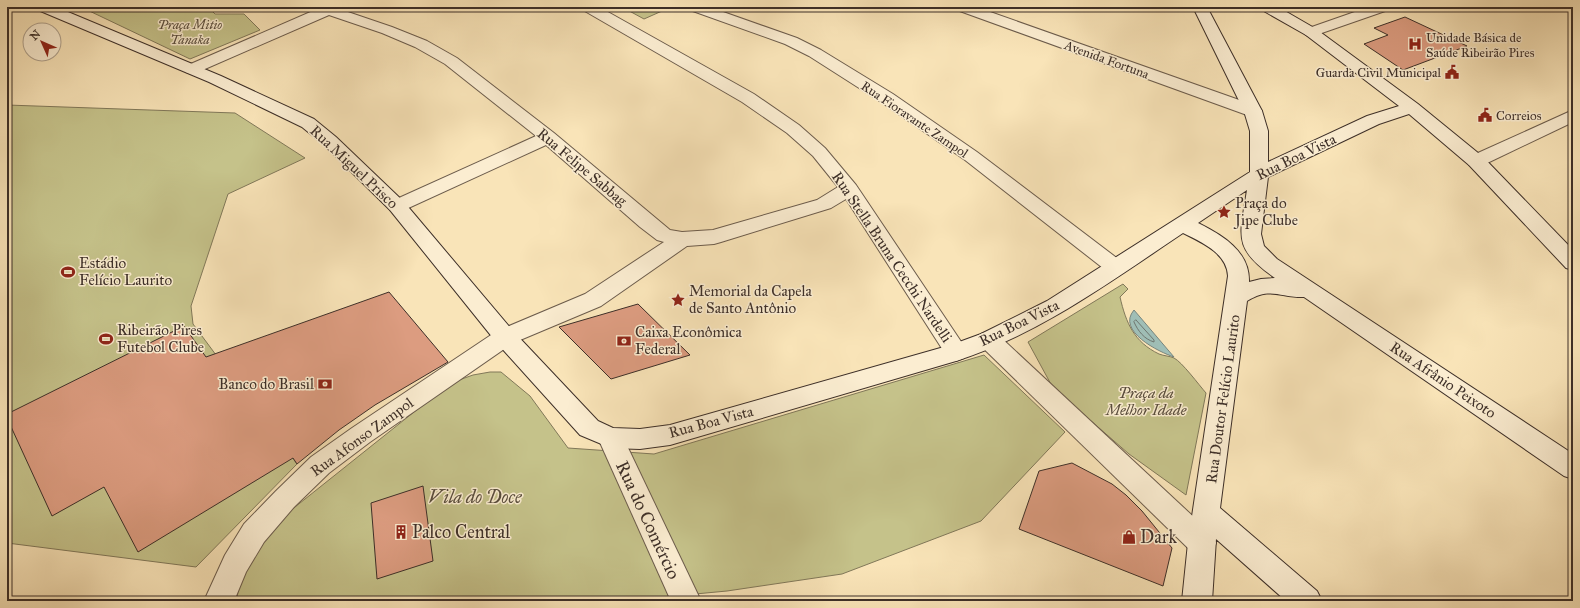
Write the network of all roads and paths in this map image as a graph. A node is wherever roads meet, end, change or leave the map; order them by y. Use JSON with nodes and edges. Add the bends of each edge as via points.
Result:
{"nodes":[{"id":1,"x":45,"y":7,"type":"edge"},
{"id":2,"x":588,"y":7,"type":"edge"},
{"id":3,"x":695,"y":7,"type":"edge"},
{"id":4,"x":962,"y":7,"type":"edge"},
{"id":5,"x":1200,"y":7,"type":"edge"},
{"id":6,"x":1267,"y":7,"type":"edge"},
{"id":7,"x":1383,"y":7,"type":"edge"},
{"id":8,"x":332,"y":8,"type":"edge"},
{"id":9,"x":1311,"y":32,"type":"junction"},
{"id":10,"x":192,"y":69,"type":"junction"},
{"id":11,"x":1412,"y":108,"type":"junction"},
{"id":12,"x":1253,"y":111,"type":"junction"},
{"id":13,"x":1573,"y":115,"type":"edge"},
{"id":14,"x":548,"y":137,"type":"junction"},
{"id":15,"x":1476,"y":161,"type":"junction"},
{"id":16,"x":1259,"y":174,"type":"junction"},
{"id":17,"x":849,"y":189,"type":"junction"},
{"id":18,"x":397,"y":206,"type":"junction"},
{"id":19,"x":1183,"y":224,"type":"junction"},
{"id":20,"x":682,"y":239,"type":"junction"},
{"id":21,"x":1573,"y":263,"type":"edge"},
{"id":22,"x":1115,"y":268,"type":"junction"},
{"id":23,"x":1312,"y":293,"type":"junction"},
{"id":24,"x":1237,"y":297,"type":"junction"},
{"id":25,"x":505,"y":338,"type":"junction"},
{"id":26,"x":989,"y":340,"type":"junction"},
{"id":27,"x":956,"y":352,"type":"junction"},
{"id":28,"x":600,"y":433,"type":"junction"},
{"id":29,"x":1573,"y":468,"type":"edge"},
{"id":30,"x":1207,"y":513,"type":"junction"},
{"id":31,"x":1202,"y":543,"type":"junction"},
{"id":32,"x":219,"y":601,"type":"edge"},
{"id":33,"x":686,"y":601,"type":"edge"},
{"id":34,"x":1197,"y":601,"type":"edge"},
{"id":35,"x":1307,"y":601,"type":"edge"}],
"edges":[{"from":1,"to":10,"type":"street","name":"Rua Miguel Prisco"},
{"from":2,"to":17,"type":"street","name":"Rua Stella Bruna Cecchi Nardelli","via":[[748,98],[819,152]]},
{"from":3,"to":22,"type":"street","name":"Rua Fioravante Zampol","via":[[791,41],[815,53],[971,156]]},
{"from":4,"to":12,"type":"street","name":"Avenida Fortuna"},
{"from":5,"to":12,"type":"street"},
{"from":6,"to":9,"type":"street"},
{"from":7,"to":9,"type":"street"},
{"from":8,"to":10,"type":"street"},
{"from":8,"to":14,"type":"street","name":"Rua Felipe Sabbag","via":[[421,44],[451,61]]},
{"from":9,"to":11,"type":"street"},
{"from":10,"to":18,"type":"street","name":"Rua Miguel Prisco","via":[[308,124],[330,140]]},
{"from":11,"to":15,"type":"street"},
{"from":11,"to":16,"type":"street","name":"Rua Boa Vista","via":[[1373,120]]},
{"from":12,"to":16,"type":"street","via":[[1259,131]]},
{"from":13,"to":15,"type":"street"},
{"from":14,"to":18,"type":"street"},
{"from":14,"to":20,"type":"street","name":"Rua Felipe Sabbag","via":[[664,235]]},
{"from":15,"to":21,"type":"street"},
{"from":16,"to":19,"type":"street","name":"Rua Boa Vista"},
{"from":16,"to":23,"type":"street","name":"Rua Afrânio Peixoto","via":[[1251,234],[1254,247],[1270,264]]},
{"from":17,"to":20,"type":"street","name":"Rua Felipe Sabbag","via":[[824,204],[745,229],[714,237]]},
{"from":17,"to":27,"type":"street","name":"Rua Stella Bruna Cecchi Nardelli"},
{"from":18,"to":25,"type":"street","name":"Rua Miguel Prisco"},
{"from":19,"to":22,"type":"street","name":"Rua Boa Vista"},
{"from":19,"to":24,"type":"street","name":"Rua Doutor Felício Laurito","via":[[1226,250],[1234,260],[1238,269]]},
{"from":20,"to":25,"type":"street","name":"Rua Afonso Zampol","via":[[593,300]]},
{"from":22,"to":26,"type":"street","name":"Rua Boa Vista","via":[[1055,307]]},
{"from":23,"to":24,"type":"street","name":"Rua Afrânio Peixoto","via":[[1277,285],[1261,285]]},
{"from":23,"to":29,"type":"street","name":"Rua Afrânio Peixoto"},
{"from":24,"to":30,"type":"street","name":"Rua Doutor Felício Laurito"},
{"from":25,"to":28,"type":"street","name":"Rua Miguel Prisco"},
{"from":25,"to":32,"type":"street","name":"Rua Afonso Zampol","via":[[320,465],[254,532],[235,564]]},
{"from":26,"to":27,"type":"street","name":"Rua Boa Vista"},
{"from":26,"to":31,"type":"street"},
{"from":27,"to":28,"type":"street","name":"Rua Boa Vista","via":[[670,435],[640,439]]},
{"from":28,"to":33,"type":"street","name":"Rua do Comércio"},
{"from":30,"to":31,"type":"street","name":"Rua Doutor Felício Laurito"},
{"from":30,"to":35,"type":"street"},
{"from":31,"to":34,"type":"street","name":"Rua Doutor Felício Laurito"}]}
